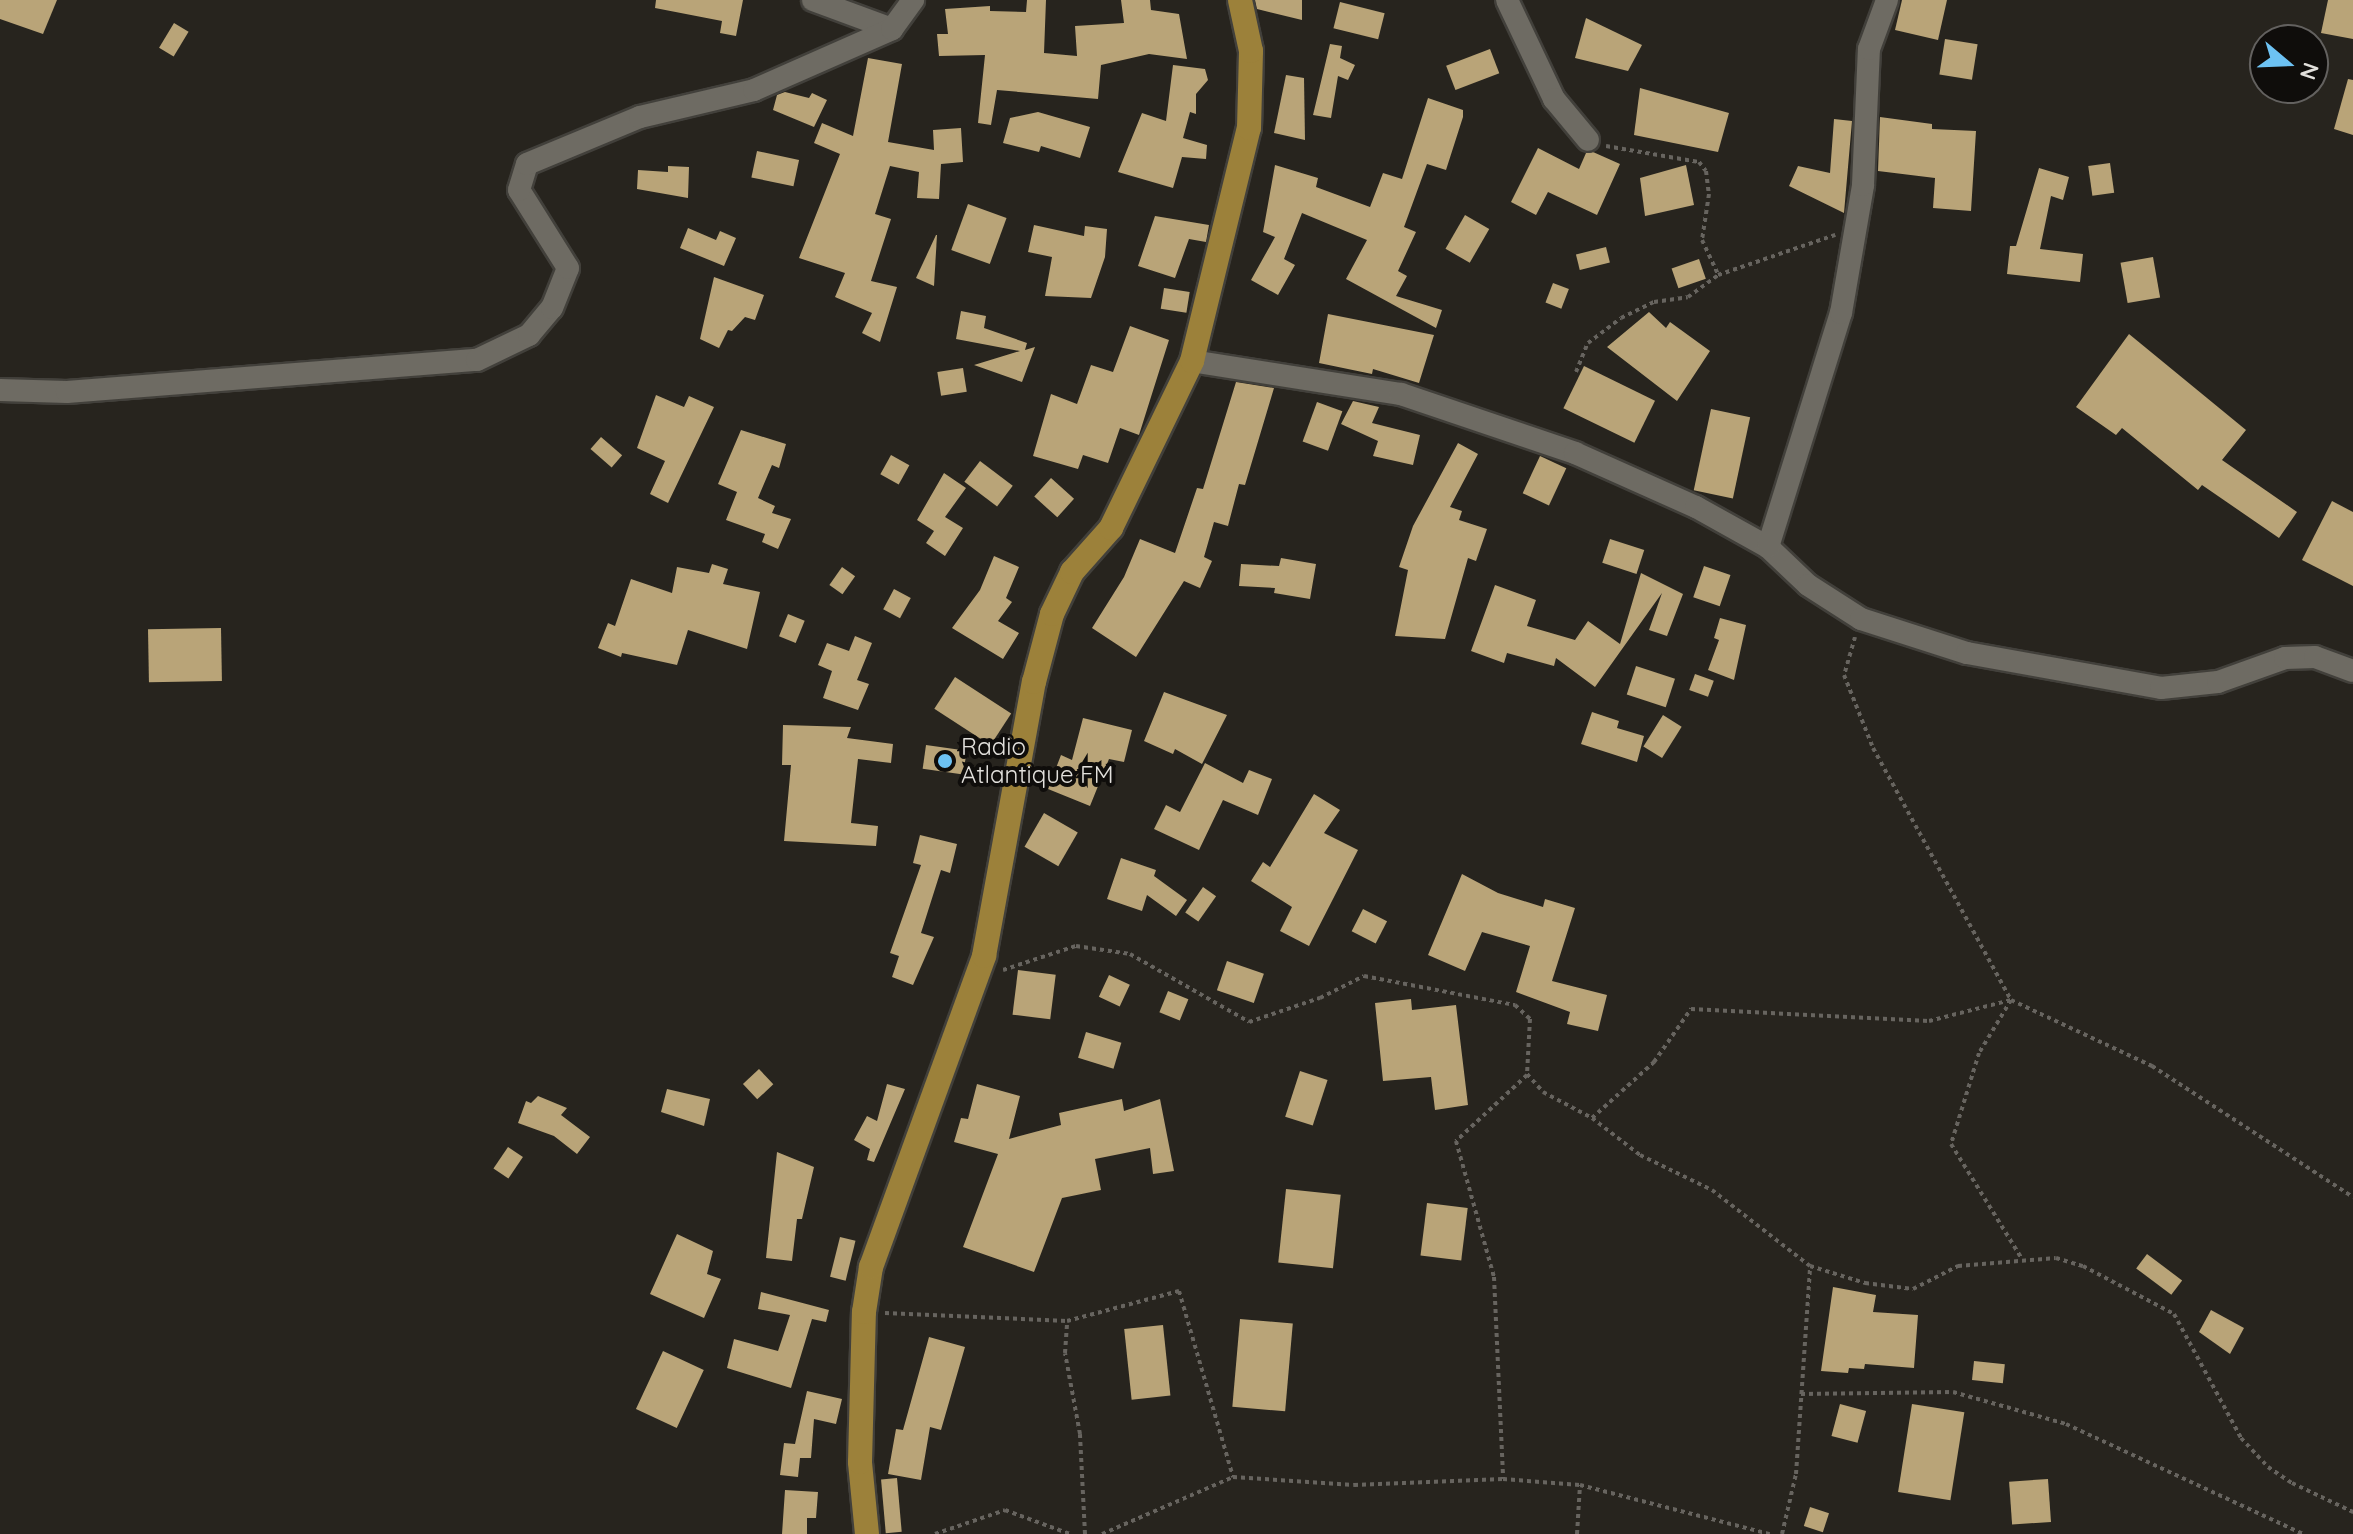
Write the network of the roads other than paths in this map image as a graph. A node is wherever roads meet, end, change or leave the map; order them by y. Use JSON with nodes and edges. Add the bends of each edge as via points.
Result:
{"nodes":[{"id":1,"x":813,"y":0,"type":"edge"},
{"id":2,"x":913,"y":0,"type":"edge"},
{"id":3,"x":1240,"y":0,"type":"edge"},
{"id":4,"x":1507,"y":0,"type":"edge"},
{"id":5,"x":1887,"y":0,"type":"edge"},
{"id":6,"x":892,"y":29,"type":"junction"},
{"id":7,"x":1588,"y":140,"type":"road end"},
{"id":8,"x":1192,"y":361,"type":"junction"},
{"id":9,"x":0,"y":390,"type":"edge"},
{"id":10,"x":1768,"y":547,"type":"junction"},
{"id":11,"x":2353,"y":671,"type":"edge"},
{"id":12,"x":867,"y":1534,"type":"edge"}],
"edges":[{"from":1,"to":6,"type":"street"},
{"from":2,"to":6,"type":"street"},
{"from":3,"to":8,"type":"main road","via":[[1251,51],[1249,128]]},
{"from":4,"to":7,"type":"street","via":[[1554,99]]},
{"from":5,"to":10,"type":"street","via":[[1869,49],[1857,227],[1841,313]]},
{"from":6,"to":9,"type":"street","via":[[754,90],[640,117],[527,164],[519,190],[568,268],[552,308],[529,335],[477,360],[67,392]]},
{"from":8,"to":10,"type":"street","via":[[1401,394],[1575,453],[1696,507]]},
{"from":8,"to":12,"type":"main road","via":[[1111,528],[1072,572],[1052,614],[1034,682],[984,956],[888,1210],[864,1312],[860,1462]]},
{"from":10,"to":11,"type":"street","via":[[1808,585],[1861,619],[1967,653],[2161,688],[2218,682],[2285,658],[2315,657]]}]}
